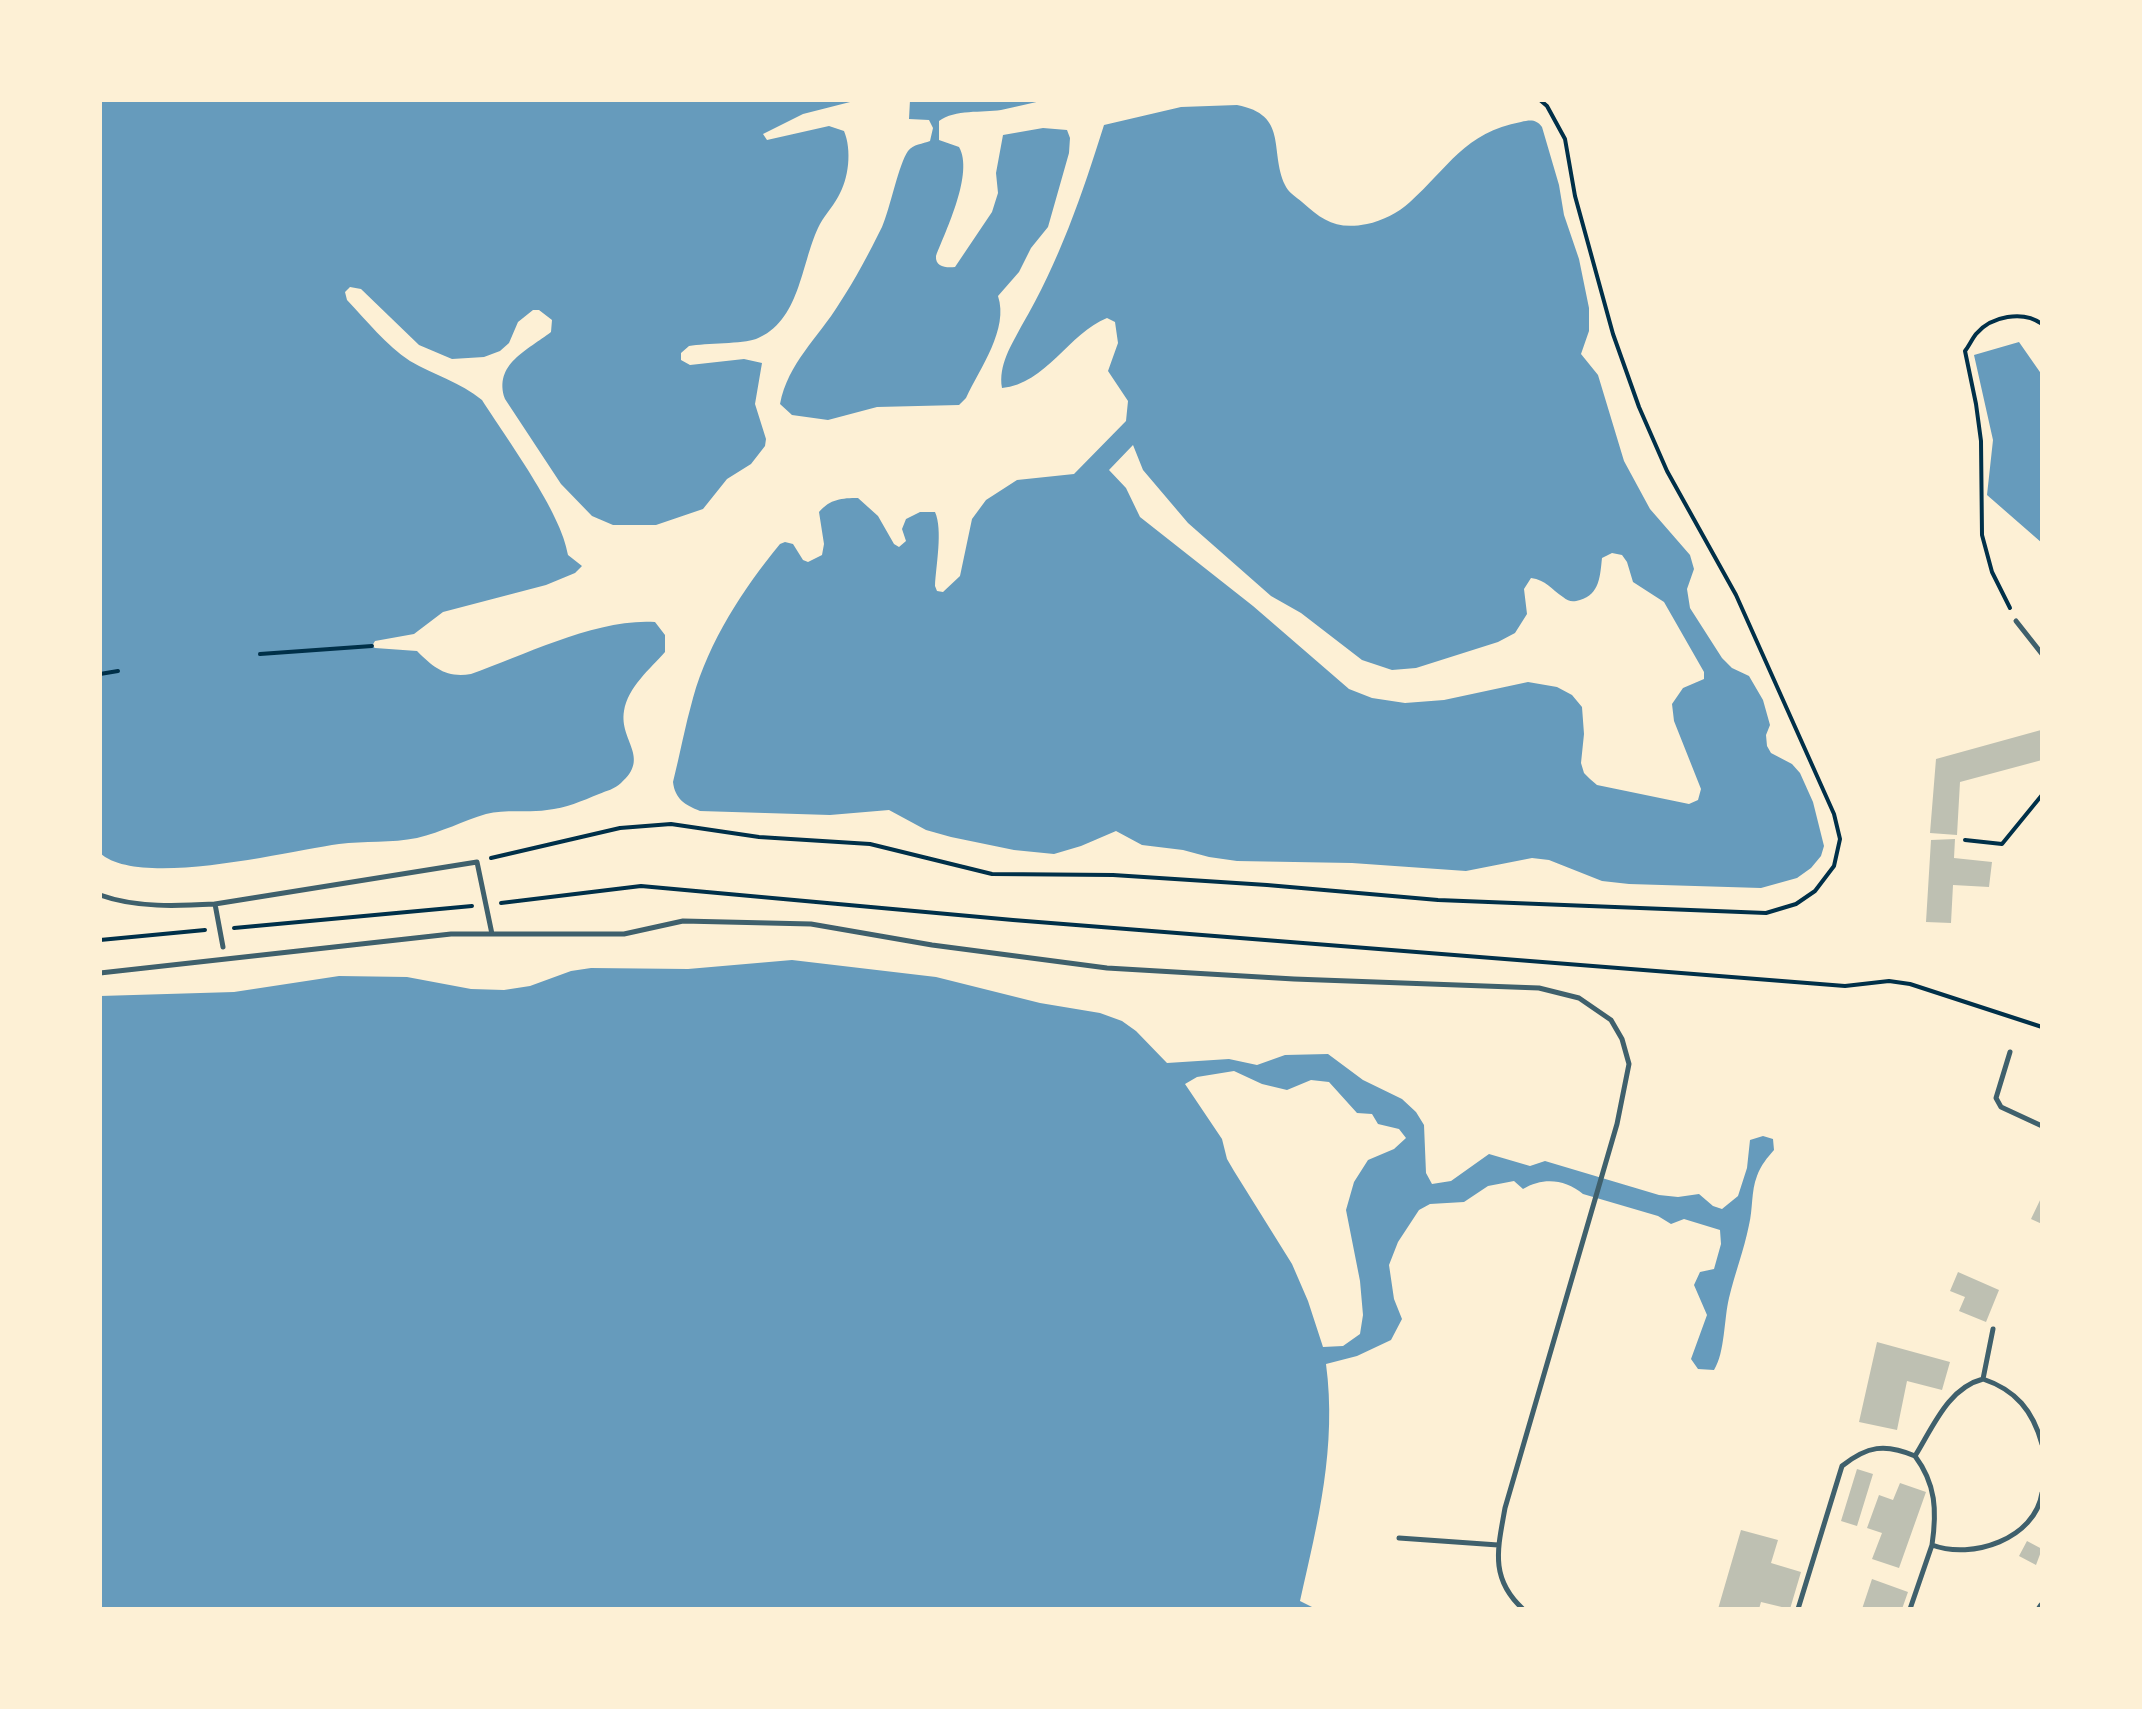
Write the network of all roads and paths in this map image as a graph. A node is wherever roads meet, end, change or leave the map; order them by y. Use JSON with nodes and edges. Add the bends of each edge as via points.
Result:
{"nodes":[{"id":1,"x":1540,"y":100,"type":"edge"},
{"id":2,"x":2042,"y":324,"type":"edge"},
{"id":3,"x":2016,"y":621,"type":"joint"},
{"id":4,"x":372,"y":646,"type":"dead end"},
{"id":5,"x":260,"y":654,"type":"dead end"},
{"id":6,"x":2042,"y":654,"type":"edge"},
{"id":7,"x":118,"y":671,"type":"dead end"},
{"id":8,"x":100,"y":674,"type":"edge"},
{"id":9,"x":2042,"y":795,"type":"edge"},
{"id":10,"x":1965,"y":840,"type":"dead end"},
{"id":11,"x":477,"y":862,"type":"junction"},
{"id":12,"x":100,"y":895,"type":"edge"},
{"id":13,"x":215,"y":904,"type":"junction"},
{"id":14,"x":486,"y":904,"type":"junction"},
{"id":15,"x":267,"y":924,"type":"dead end"},
{"id":16,"x":169,"y":934,"type":"dead end"},
{"id":17,"x":493,"y":934,"type":"junction"},
{"id":18,"x":100,"y":940,"type":"edge"},
{"id":19,"x":223,"y":947,"type":"dead end"},
{"id":20,"x":100,"y":973,"type":"edge"},
{"id":21,"x":2042,"y":1027,"type":"edge"},
{"id":22,"x":2010,"y":1052,"type":"dead end"},
{"id":23,"x":2042,"y":1126,"type":"edge"},
{"id":24,"x":1993,"y":1329,"type":"dead end"},
{"id":25,"x":1983,"y":1379,"type":"junction"},
{"id":26,"x":2042,"y":1444,"type":"edge"},
{"id":27,"x":1915,"y":1456,"type":"junction"},
{"id":28,"x":2042,"y":1493,"type":"edge"},
{"id":29,"x":2041,"y":1509,"type":"edge"},
{"id":30,"x":1399,"y":1538,"type":"dead end"},
{"id":31,"x":1498,"y":1545,"type":"junction"},
{"id":32,"x":1932,"y":1545,"type":"junction"},
{"id":33,"x":1523,"y":1609,"type":"edge"},
{"id":34,"x":1798,"y":1609,"type":"edge"},
{"id":35,"x":1910,"y":1609,"type":"edge"}],
"edges":[{"from":1,"to":11,"type":"path","via":[[1565,139],[1582,223],[1639,407],[1667,471],[1736,595],[1834,814],[1840,839],[1834,866],[1815,891],[1796,904],[1766,913],[1438,900],[1113,875],[992,874],[870,844],[759,837],[671,824],[620,828]]},
{"from":2,"to":3,"type":"path","via":[[2033,317],[2010,315],[1978,332],[1965,351],[1981,441],[1982,535],[1992,572]]},
{"from":3,"to":6,"type":"lane"},
{"from":4,"to":5,"type":"path"},
{"from":7,"to":8,"type":"path"},
{"from":9,"to":10,"type":"path","via":[[2002,844]]},
{"from":11,"to":13,"type":"lane"},
{"from":11,"to":14,"type":"lane"},
{"from":12,"to":13,"type":"lane","via":[[176,906]]},
{"from":13,"to":19,"type":"lane"},
{"from":14,"to":15,"type":"path"},
{"from":14,"to":17,"type":"lane"},
{"from":14,"to":21,"type":"path","via":[[641,886],[1516,962],[1845,986],[1889,981]]},
{"from":16,"to":18,"type":"path"},
{"from":17,"to":20,"type":"lane","via":[[451,934]]},
{"from":17,"to":31,"type":"lane","via":[[624,934],[683,921],[811,924],[1107,968],[1539,988],[1579,998],[1611,1020],[1629,1064],[1617,1124]]},
{"from":22,"to":23,"type":"lane","via":[[1996,1098],[2001,1107]]},
{"from":24,"to":25,"type":"lane"},
{"from":25,"to":26,"type":"lane","via":[[2024,1403]]},
{"from":25,"to":27,"type":"lane","via":[[1955,1393]]},
{"from":27,"to":32,"type":"lane","via":[[1934,1493]]},
{"from":27,"to":34,"type":"lane","via":[[1881,1447],[1859,1452],[1842,1466]]},
{"from":28,"to":29,"type":"lane"},
{"from":29,"to":32,"type":"lane","via":[[1995,1543],[1964,1551]]},
{"from":30,"to":31,"type":"lane"},
{"from":31,"to":33,"type":"lane","via":[[1502,1584]]},
{"from":32,"to":35,"type":"lane"}]}
